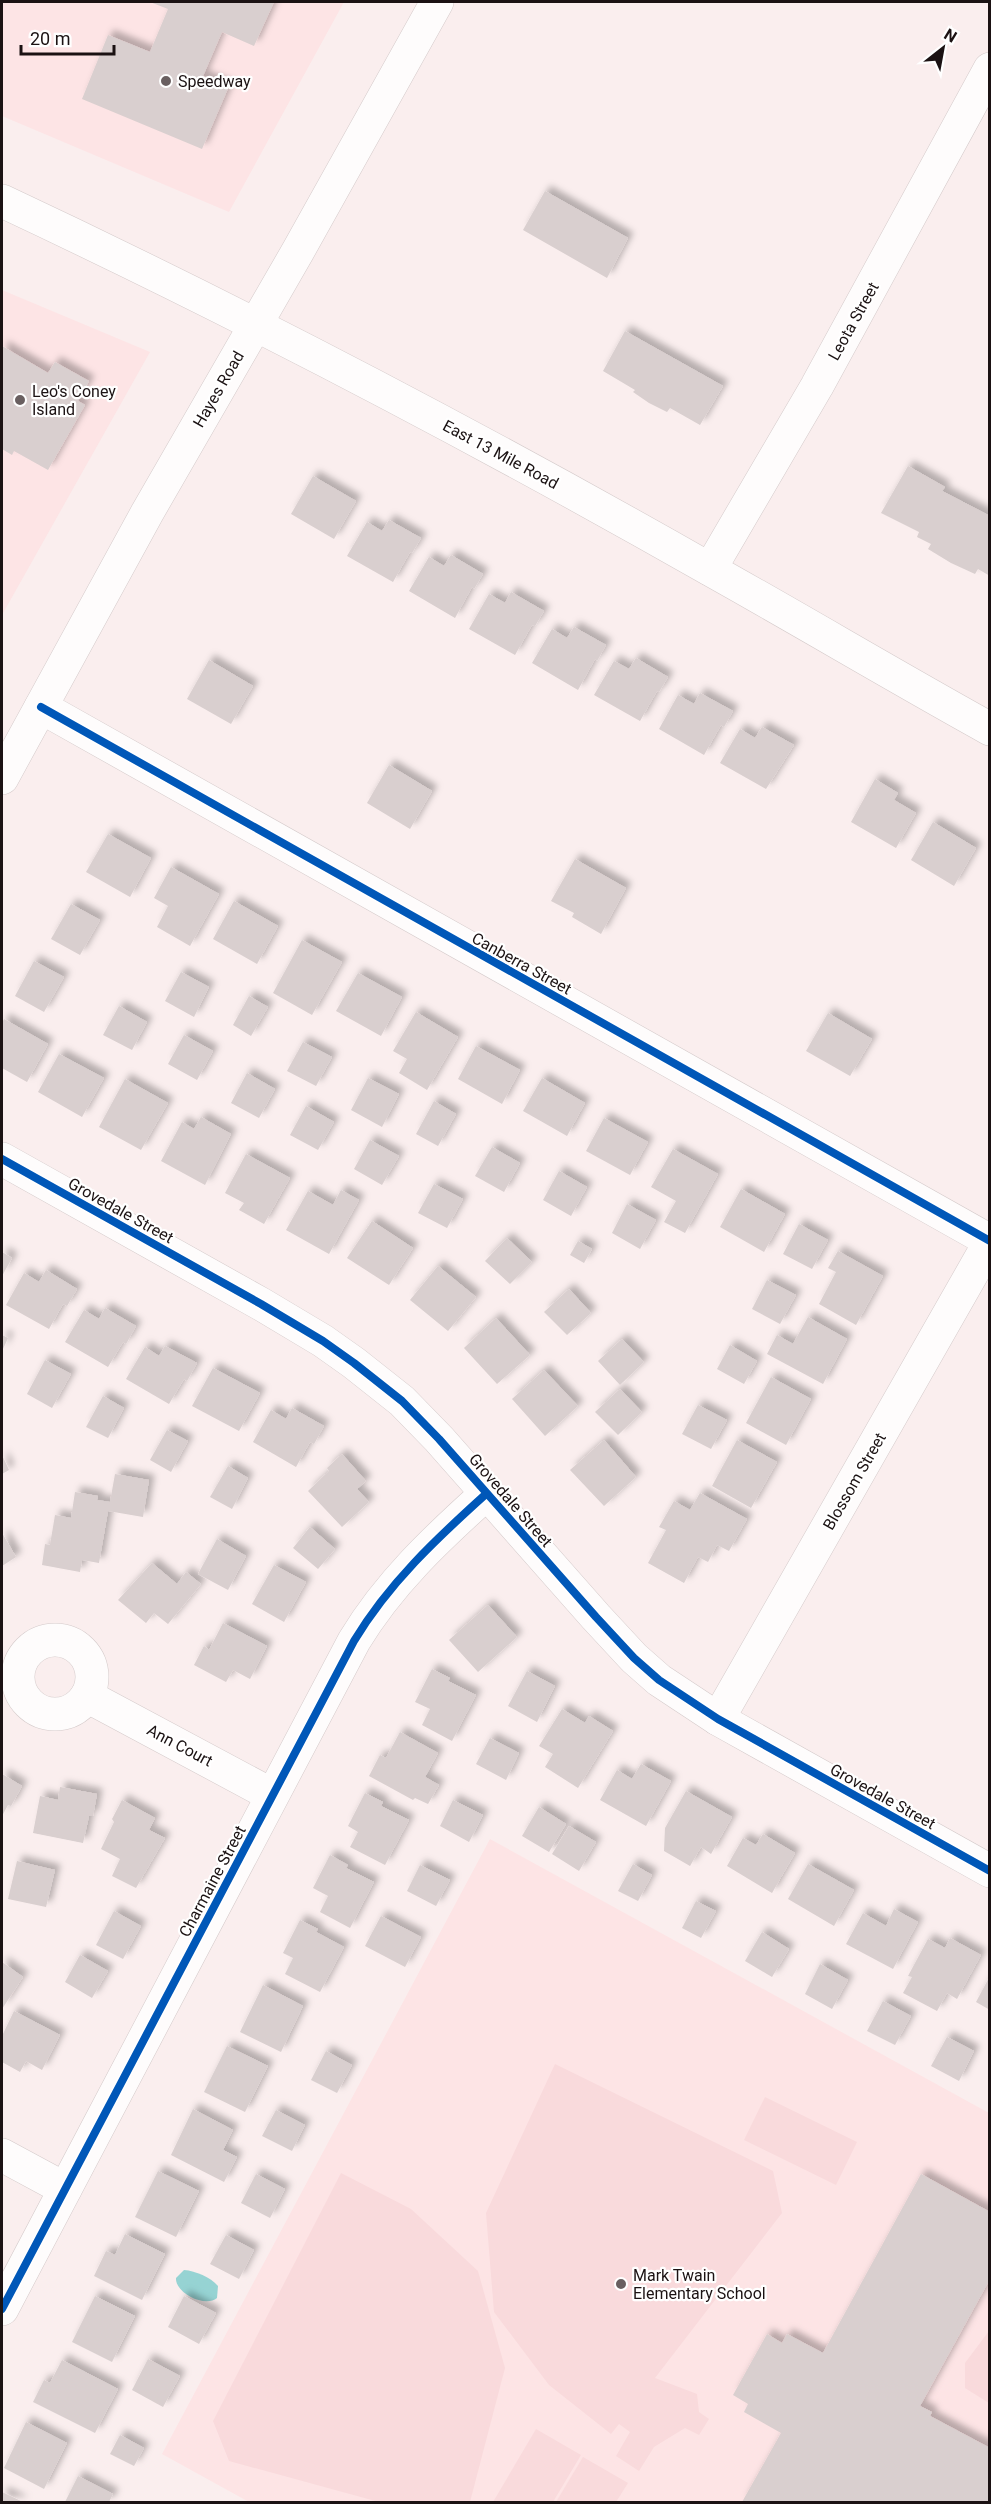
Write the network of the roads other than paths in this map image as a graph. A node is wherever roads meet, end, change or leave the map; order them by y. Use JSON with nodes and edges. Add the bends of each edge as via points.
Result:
{"nodes":[{"id":1,"x":436,"y":2,"type":"edge"},
{"id":2,"x":990,"y":69,"type":"edge"},
{"id":3,"x":2,"y":201,"type":"edge"},
{"id":4,"x":255,"y":324,"type":"junction"},
{"id":5,"x":710,"y":569,"type":"junction"},
{"id":6,"x":41,"y":707,"type":"junction"},
{"id":7,"x":990,"y":729,"type":"edge"},
{"id":8,"x":2,"y":778,"type":"edge"},
{"id":9,"x":2,"y":1159,"type":"edge"},
{"id":10,"x":990,"y":1241,"type":"edge"},
{"id":11,"x":486,"y":1494,"type":"junction"},
{"id":12,"x":87,"y":1696,"type":"dead end"},
{"id":13,"x":718,"y":1719,"type":"junction"},
{"id":14,"x":272,"y":1795,"type":"junction"},
{"id":15,"x":990,"y":1871,"type":"edge"},
{"id":16,"x":2,"y":2155,"type":"edge"},
{"id":17,"x":66,"y":2189,"type":"junction"},
{"id":18,"x":2,"y":2309,"type":"edge"}],
"edges":[{"from":1,"to":4,"type":"street","name":"Hayes Road"},
{"from":2,"to":5,"type":"street","name":"Leota Street","via":[[817,386]]},
{"from":3,"to":4,"type":"street","name":"East 13 Mile Road"},
{"from":4,"to":5,"type":"street","name":"East 13 Mile Road"},
{"from":4,"to":6,"type":"street","name":"Hayes Road"},
{"from":5,"to":7,"type":"street","name":"East 13 Mile Road"},
{"from":6,"to":8,"type":"street","name":"Hayes Road"},
{"from":6,"to":10,"type":"street","name":"Canberra Street"},
{"from":9,"to":11,"type":"street","name":"Grovedale Street","via":[[323,1341],[402,1401]]},
{"from":10,"to":13,"type":"street","name":"Blossom Street"},
{"from":11,"to":13,"type":"street","name":"Grovedale Street","via":[[634,1658],[689,1702]]},
{"from":11,"to":14,"type":"street","name":"Charmaine Street","via":[[419,1557],[370,1614]]},
{"from":12,"to":14,"type":"street","name":"Ann Court"},
{"from":13,"to":15,"type":"street","name":"Grovedale Street"},
{"from":14,"to":17,"type":"street","name":"Charmaine Street"},
{"from":16,"to":17,"type":"street"},
{"from":17,"to":18,"type":"street","name":"Charmaine Street"}]}
